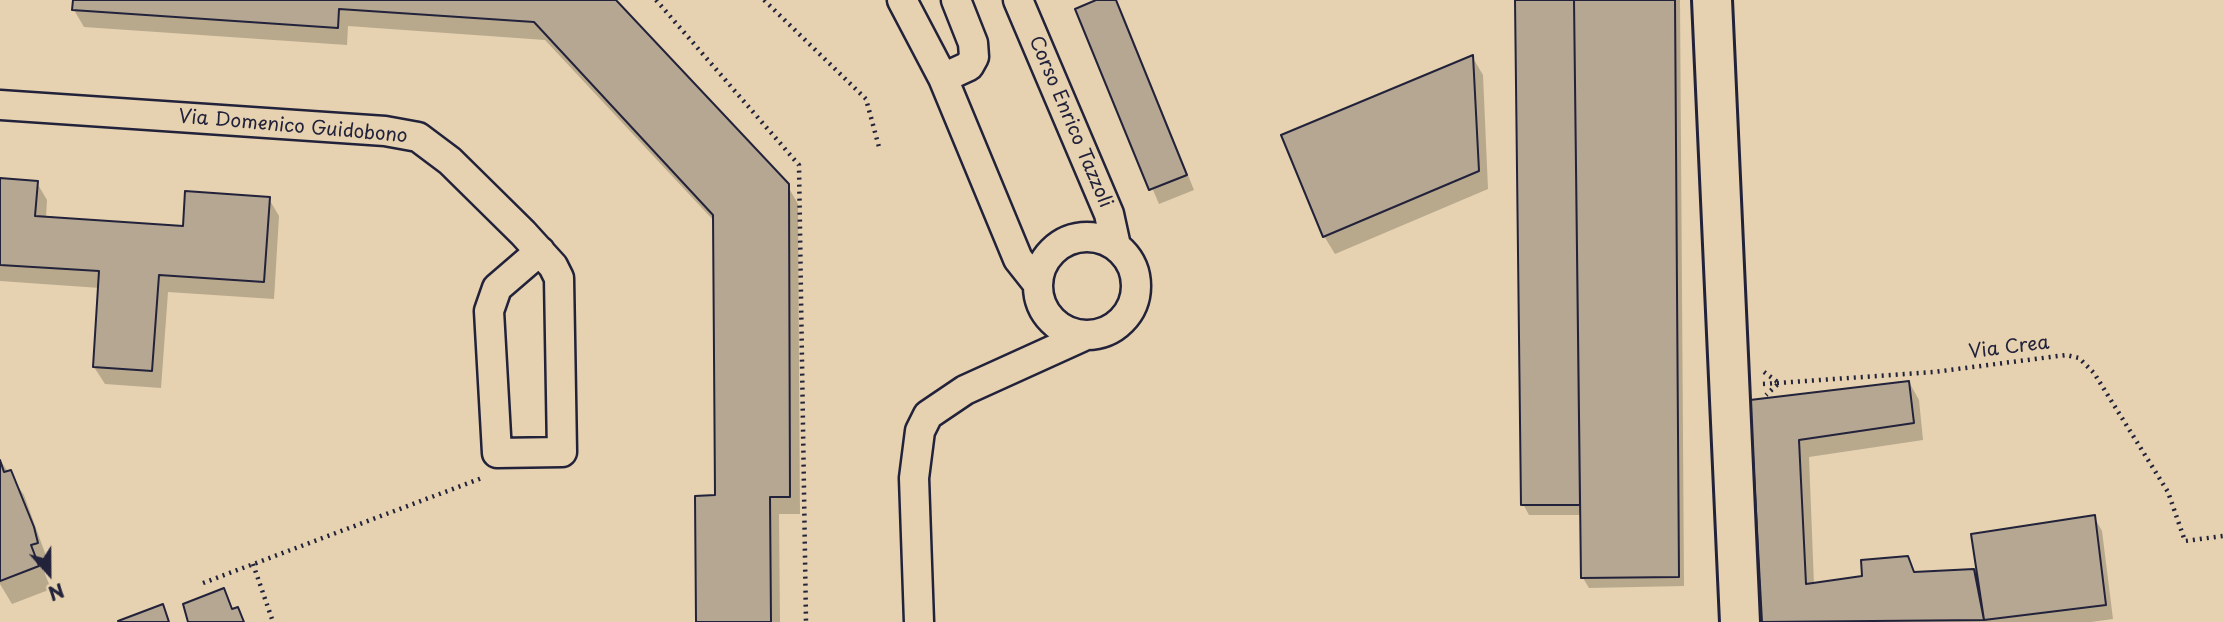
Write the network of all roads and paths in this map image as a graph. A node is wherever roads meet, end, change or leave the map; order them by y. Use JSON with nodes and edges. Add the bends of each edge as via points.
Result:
{"nodes":[{"id":1,"x":656,"y":0,"type":"edge"},
{"id":2,"x":764,"y":0,"type":"edge"},
{"id":3,"x":902,"y":0,"type":"edge"},
{"id":4,"x":956,"y":0,"type":"edge"},
{"id":5,"x":1018,"y":0,"type":"edge"},
{"id":6,"x":1712,"y":0,"type":"edge"},
{"id":7,"x":943,"y":78,"type":"junction"},
{"id":8,"x":0,"y":105,"type":"edge"},
{"id":9,"x":879,"y":147,"type":"dead end"},
{"id":10,"x":1116,"y":246,"type":"junction"},
{"id":11,"x":540,"y":251,"type":"junction"},
{"id":12,"x":1037,"y":283,"type":"junction"},
{"id":13,"x":1049,"y":320,"type":"junction"},
{"id":14,"x":1084,"y":336,"type":"junction"},
{"id":15,"x":1012,"y":370,"type":"junction"},
{"id":16,"x":1729,"y":385,"type":"junction"},
{"id":17,"x":497,"y":453,"type":"junction"},
{"id":18,"x":2223,"y":536,"type":"edge"},
{"id":19,"x":253,"y":564,"type":"junction"},
{"id":20,"x":203,"y":583,"type":"dead end"},
{"id":21,"x":273,"y":622,"type":"edge"},
{"id":22,"x":806,"y":622,"type":"edge"},
{"id":23,"x":919,"y":622,"type":"edge"},
{"id":24,"x":1740,"y":622,"type":"edge"}],
"edges":[{"from":1,"to":22,"type":"path","via":[[799,165]]},
{"from":2,"to":9,"type":"path","via":[[866,99]]},
{"from":3,"to":7,"type":"street"},
{"from":4,"to":7,"type":"street","via":[[974,57],[969,66]]},
{"from":5,"to":10,"type":"street","name":"Corso Enrico Tazzoli","via":[[1109,214]]},
{"from":6,"to":16,"type":"street"},
{"from":7,"to":12,"type":"street","via":[[1018,259]]},
{"from":8,"to":11,"type":"street","name":"Via Domenico Guidobono","via":[[418,137],[450,161]]},
{"from":10,"to":12,"type":"street","via":[[1099,237],[1062,242],[1044,260]]},
{"from":10,"to":14,"type":"street","via":[[1137,282],[1135,303],[1127,318],[1108,331]]},
{"from":11,"to":17,"type":"street","via":[[497,288],[489,311]]},
{"from":11,"to":17,"type":"street","name":"Via Domenico Guidobono","via":[[553,266],[561,290],[562,452]]},
{"from":12,"to":13,"type":"street","via":[[1039,303]]},
{"from":13,"to":14,"type":"street","via":[[1064,331]]},
{"from":13,"to":15,"type":"street","via":[[1033,352]]},
{"from":14,"to":15,"type":"street"},
{"from":15,"to":23,"type":"street","via":[[945,402],[928,415],[920,431],[915,478]]},
{"from":16,"to":18,"type":"path","name":"Via Crea","via":[[1920,373],[2066,355],[2079,358],[2094,373],[2168,492],[2185,541]]},
{"from":16,"to":24,"type":"street"},
{"from":17,"to":19,"type":"path","via":[[497,472]]},
{"from":19,"to":20,"type":"path"},
{"from":19,"to":21,"type":"path"}]}
